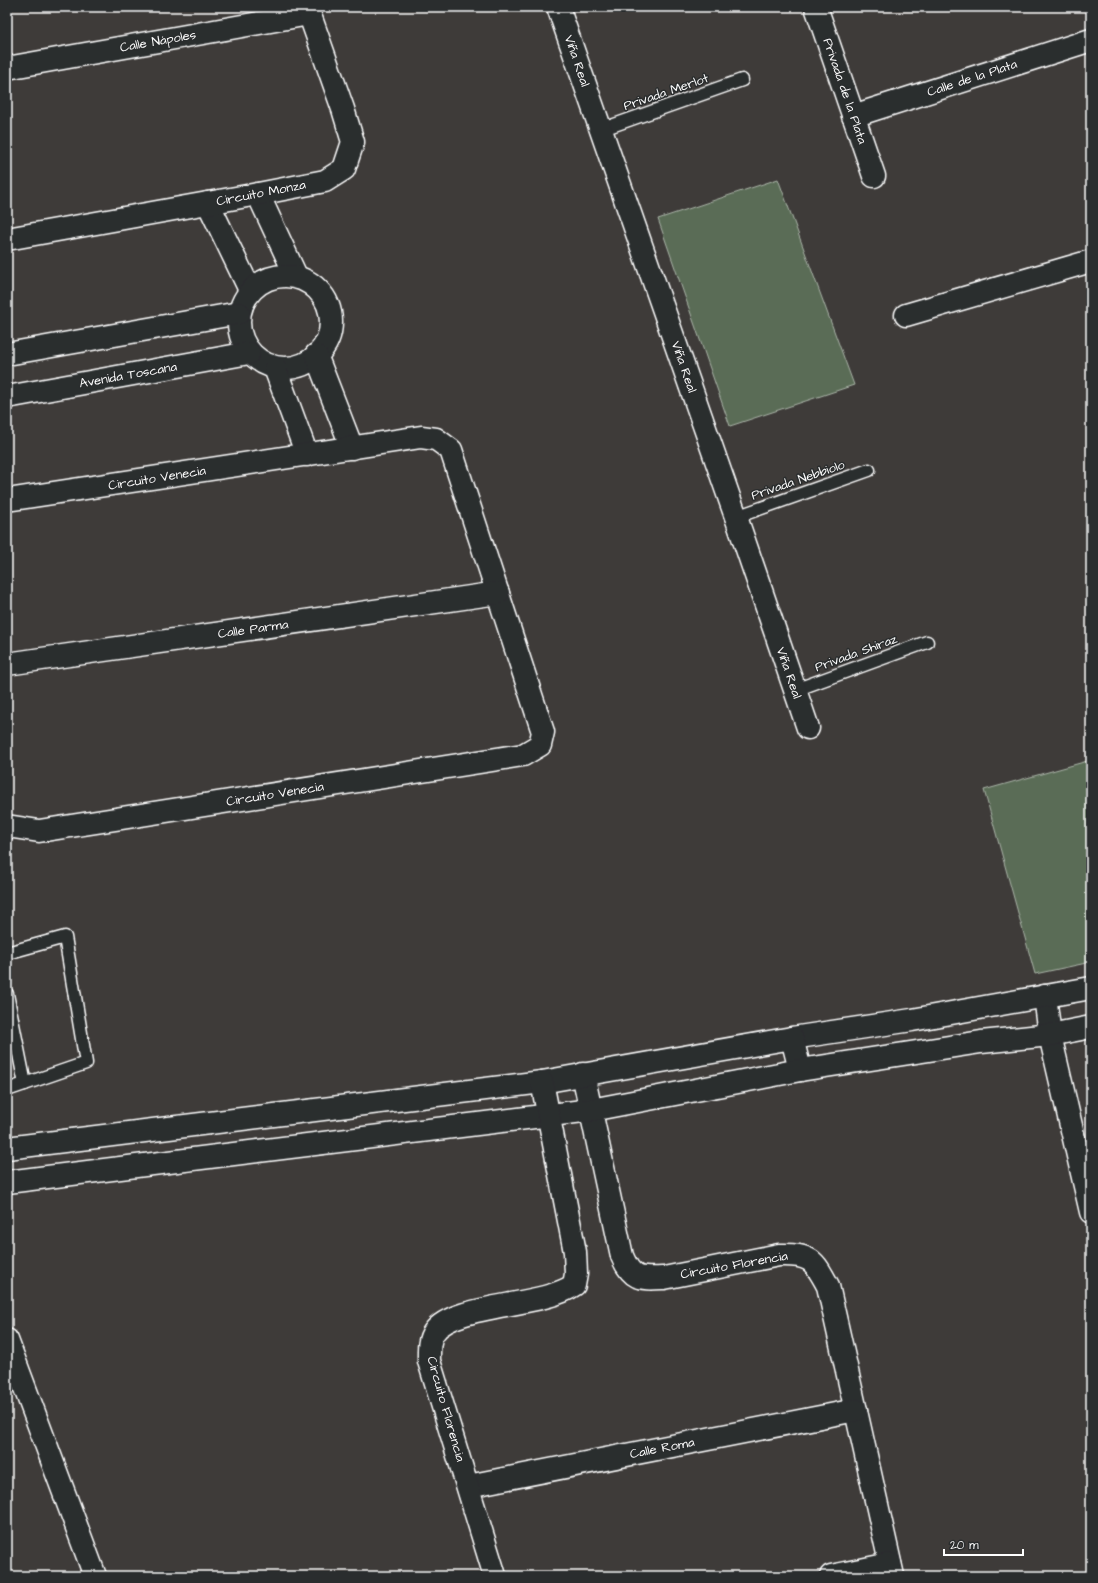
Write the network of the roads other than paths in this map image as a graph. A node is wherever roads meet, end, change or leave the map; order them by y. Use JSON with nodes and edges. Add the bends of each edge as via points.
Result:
{"nodes":[{"id":1,"x":558,"y":7,"type":"edge"},
{"id":2,"x":816,"y":7,"type":"edge"},
{"id":3,"x":308,"y":10,"type":"edge"},
{"id":4,"x":1091,"y":40,"type":"edge"},
{"id":5,"x":7,"y":68,"type":"edge"},
{"id":6,"x":742,"y":80,"type":"dead end"},
{"id":7,"x":853,"y":116,"type":"junction"},
{"id":8,"x":600,"y":130,"type":"junction"},
{"id":9,"x":874,"y":176,"type":"dead end"},
{"id":10,"x":258,"y":194,"type":"junction"},
{"id":11,"x":208,"y":203,"type":"junction"},
{"id":12,"x":7,"y":239,"type":"edge"},
{"id":13,"x":1091,"y":261,"type":"edge"},
{"id":14,"x":296,"y":276,"type":"junction"},
{"id":15,"x":250,"y":290,"type":"junction"},
{"id":16,"x":239,"y":313,"type":"junction"},
{"id":17,"x":906,"y":315,"type":"dead end"},
{"id":18,"x":249,"y":353,"type":"junction"},
{"id":19,"x":7,"y":354,"type":"edge"},
{"id":20,"x":316,"y":355,"type":"junction"},
{"id":21,"x":275,"y":368,"type":"junction"},
{"id":22,"x":7,"y":397,"type":"edge"},
{"id":23,"x":352,"y":448,"type":"junction"},
{"id":24,"x":307,"y":455,"type":"junction"},
{"id":25,"x":869,"y":470,"type":"dead end"},
{"id":26,"x":7,"y":500,"type":"edge"},
{"id":27,"x":736,"y":517,"type":"junction"},
{"id":28,"x":498,"y":593,"type":"junction"},
{"id":29,"x":927,"y":642,"type":"dead end"},
{"id":30,"x":7,"y":664,"type":"edge"},
{"id":31,"x":795,"y":690,"type":"junction"},
{"id":32,"x":808,"y":728,"type":"dead end"},
{"id":33,"x":7,"y":826,"type":"edge"},
{"id":34,"x":7,"y":953,"type":"edge"},
{"id":35,"x":1091,"y":988,"type":"edge"},
{"id":36,"x":7,"y":994,"type":"edge"},
{"id":37,"x":1045,"y":996,"type":"junction"},
{"id":38,"x":1091,"y":1026,"type":"edge"},
{"id":39,"x":1050,"y":1035,"type":"junction"},
{"id":40,"x":792,"y":1038,"type":"junction"},
{"id":41,"x":800,"y":1070,"type":"junction"},
{"id":42,"x":583,"y":1074,"type":"junction"},
{"id":43,"x":542,"y":1082,"type":"junction"},
{"id":44,"x":25,"y":1084,"type":"junction"},
{"id":45,"x":7,"y":1090,"type":"edge"},
{"id":46,"x":591,"y":1110,"type":"junction"},
{"id":47,"x":548,"y":1116,"type":"junction"},
{"id":48,"x":7,"y":1148,"type":"edge"},
{"id":49,"x":7,"y":1182,"type":"edge"},
{"id":50,"x":1091,"y":1212,"type":"edge"},
{"id":51,"x":7,"y":1340,"type":"edge"},
{"id":52,"x":856,"y":1410,"type":"junction"},
{"id":53,"x":468,"y":1486,"type":"junction"},
{"id":54,"x":891,"y":1570,"type":"edge"},
{"id":55,"x":95,"y":1576,"type":"edge"},
{"id":56,"x":495,"y":1576,"type":"edge"},
{"id":57,"x":831,"y":1576,"type":"edge"}],
"edges":[{"from":1,"to":8,"type":"street","name":"Viña Real"},
{"from":2,"to":7,"type":"street","name":"Privada de la Plata"},
{"from":3,"to":5,"type":"street","name":"Calle Nápoles"},
{"from":3,"to":10,"type":"street","name":"Circuito Monza","via":[[353,142],[344,169],[325,181]]},
{"from":4,"to":7,"type":"street","name":"Calle de la Plata"},
{"from":6,"to":8,"type":"lane","name":"Privada Merlot"},
{"from":7,"to":9,"type":"street","name":"Privada de la Plata"},
{"from":8,"to":27,"type":"street","name":"Viña Real"},
{"from":10,"to":11,"type":"street","name":"Circuito Monza"},
{"from":10,"to":14,"type":"street"},
{"from":11,"to":12,"type":"street","name":"Circuito Monza"},
{"from":11,"to":15,"type":"street"},
{"from":13,"to":17,"type":"street"},
{"from":14,"to":15,"type":"street","via":[[279,275],[269,278]]},
{"from":14,"to":20,"type":"street","via":[[311,283],[323,294],[332,316],[324,347]]},
{"from":15,"to":16,"type":"street"},
{"from":16,"to":18,"type":"street","via":[[238,329]]},
{"from":16,"to":19,"type":"street"},
{"from":18,"to":21,"type":"street","via":[[262,363]]},
{"from":18,"to":22,"type":"street","name":"Avenida Toscana"},
{"from":20,"to":21,"type":"street","via":[[306,363],[291,368]]},
{"from":20,"to":23,"type":"street"},
{"from":21,"to":24,"type":"street"},
{"from":23,"to":24,"type":"street","name":"Circuito Venecia"},
{"from":23,"to":28,"type":"street","name":"Circuito Venecia","via":[[420,437],[436,439],[451,450]]},
{"from":24,"to":26,"type":"street","name":"Circuito Venecia"},
{"from":25,"to":27,"type":"lane","name":"Privada Nebbiolo"},
{"from":27,"to":31,"type":"street","name":"Viña Real"},
{"from":28,"to":30,"type":"street","name":"Calle Parma"},
{"from":28,"to":33,"type":"street","name":"Circuito Venecia","via":[[543,732],[540,745],[523,755],[38,831]]},
{"from":29,"to":31,"type":"lane","name":"Privada Shiraz"},
{"from":31,"to":32,"type":"street","name":"Viña Real"},
{"from":34,"to":44,"type":"lane","via":[[64,937],[86,1063]]},
{"from":35,"to":37,"type":"street"},
{"from":36,"to":44,"type":"lane"},
{"from":37,"to":39,"type":"street"},
{"from":37,"to":40,"type":"street"},
{"from":38,"to":39,"type":"street"},
{"from":39,"to":41,"type":"street","via":[[981,1042]]},
{"from":39,"to":50,"type":"street"},
{"from":40,"to":41,"type":"street"},
{"from":40,"to":42,"type":"street"},
{"from":41,"to":46,"type":"street"},
{"from":42,"to":43,"type":"street"},
{"from":42,"to":46,"type":"street","name":"Circuito Florencia"},
{"from":43,"to":47,"type":"street","name":"Circuito Florencia"},
{"from":43,"to":48,"type":"street"},
{"from":44,"to":45,"type":"lane"},
{"from":46,"to":47,"type":"street"},
{"from":46,"to":52,"type":"street","name":"Circuito Florencia","via":[[622,1256],[628,1270],[635,1276],[646,1279],[664,1278],[779,1255],[798,1254],[809,1259],[817,1266],[828,1286]]},
{"from":47,"to":49,"type":"street"},
{"from":47,"to":53,"type":"street","name":"Circuito Florencia","via":[[575,1252],[574,1286],[554,1296],[464,1314],[447,1320],[434,1331],[429,1343],[430,1361]]},
{"from":51,"to":55,"type":"street"},
{"from":52,"to":53,"type":"street","name":"Calle Roma"},
{"from":52,"to":54,"type":"street","name":"Circuito Florencia"},
{"from":53,"to":56,"type":"street","name":"Circuito Florencia"},
{"from":54,"to":57,"type":"street"}]}
